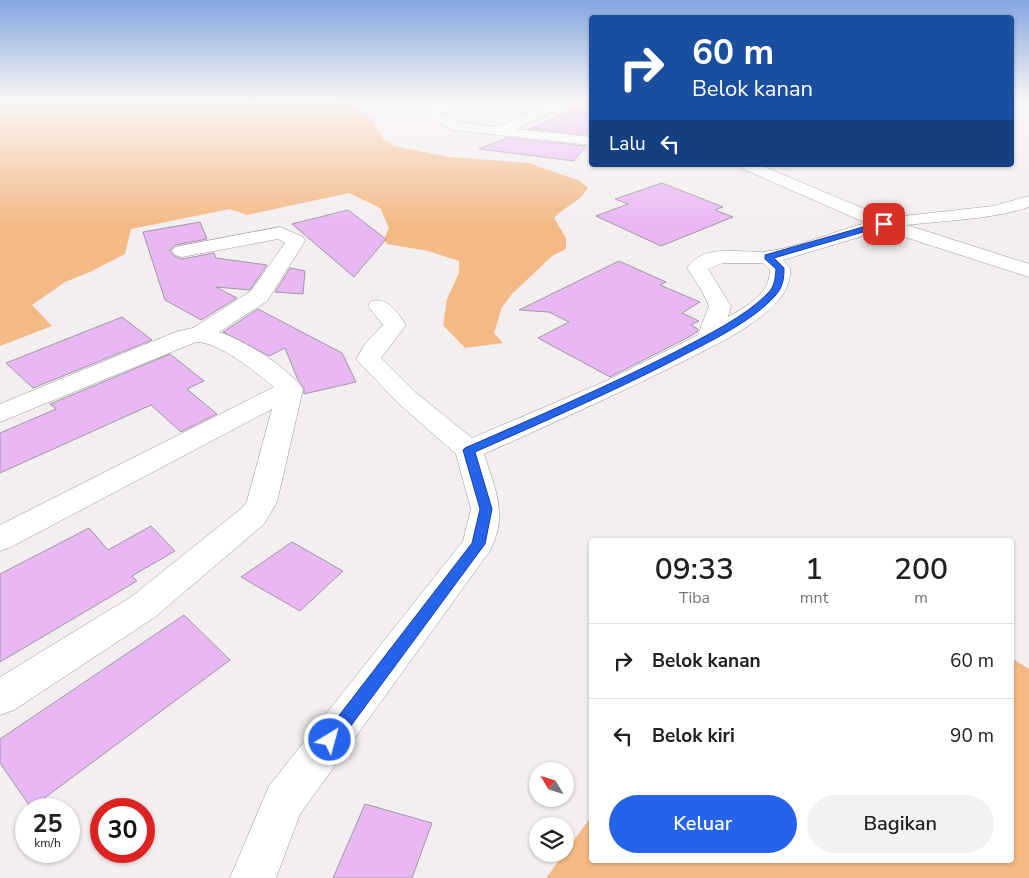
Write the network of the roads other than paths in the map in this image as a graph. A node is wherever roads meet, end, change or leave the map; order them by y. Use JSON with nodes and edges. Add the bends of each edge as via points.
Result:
{"nodes":[{"id":1,"x":752,"y":167,"type":"edge"},
{"id":2,"x":1029,"y":201,"type":"edge"},
{"id":3,"x":884,"y":224,"type":"junction"},
{"id":4,"x":182,"y":251,"type":"dead end"},
{"id":5,"x":768,"y":257,"type":"junction"},
{"id":6,"x":1029,"y":271,"type":"edge"},
{"id":7,"x":379,"y":306,"type":"dead end"},
{"id":8,"x":200,"y":334,"type":"junction"},
{"id":9,"x":708,"y":338,"type":"junction"},
{"id":10,"x":290,"y":389,"type":"junction"},
{"id":11,"x":0,"y":414,"type":"edge"},
{"id":12,"x":469,"y":450,"type":"junction"},
{"id":13,"x":0,"y":539,"type":"edge"},
{"id":14,"x":0,"y":698,"type":"edge"},
{"id":15,"x":253,"y":878,"type":"edge"}],
"edges":[{"from":1,"to":3,"type":"street"},
{"from":2,"to":3,"type":"street","via":[[991,213]]},
{"from":3,"to":5,"type":"street"},
{"from":3,"to":6,"type":"street"},
{"from":4,"to":8,"type":"street","via":[[280,233],[296,241],[259,296]]},
{"from":5,"to":9,"type":"street","via":[[780,268],[779,283],[772,295]]},
{"from":5,"to":9,"type":"street","via":[[709,258],[697,268],[720,306]]},
{"from":7,"to":12,"type":"street","via":[[395,325],[391,334],[372,349],[368,359],[406,397]]},
{"from":8,"to":10,"type":"street","via":[[214,337],[280,378]]},
{"from":8,"to":11,"type":"street","via":[[186,336]]},
{"from":9,"to":12,"type":"street","via":[[615,386]]},
{"from":10,"to":13,"type":"street"},
{"from":10,"to":14,"type":"street","via":[[262,502],[253,516],[143,608]]},
{"from":12,"to":15,"type":"street","via":[[486,509],[478,544],[284,800]]}]}
